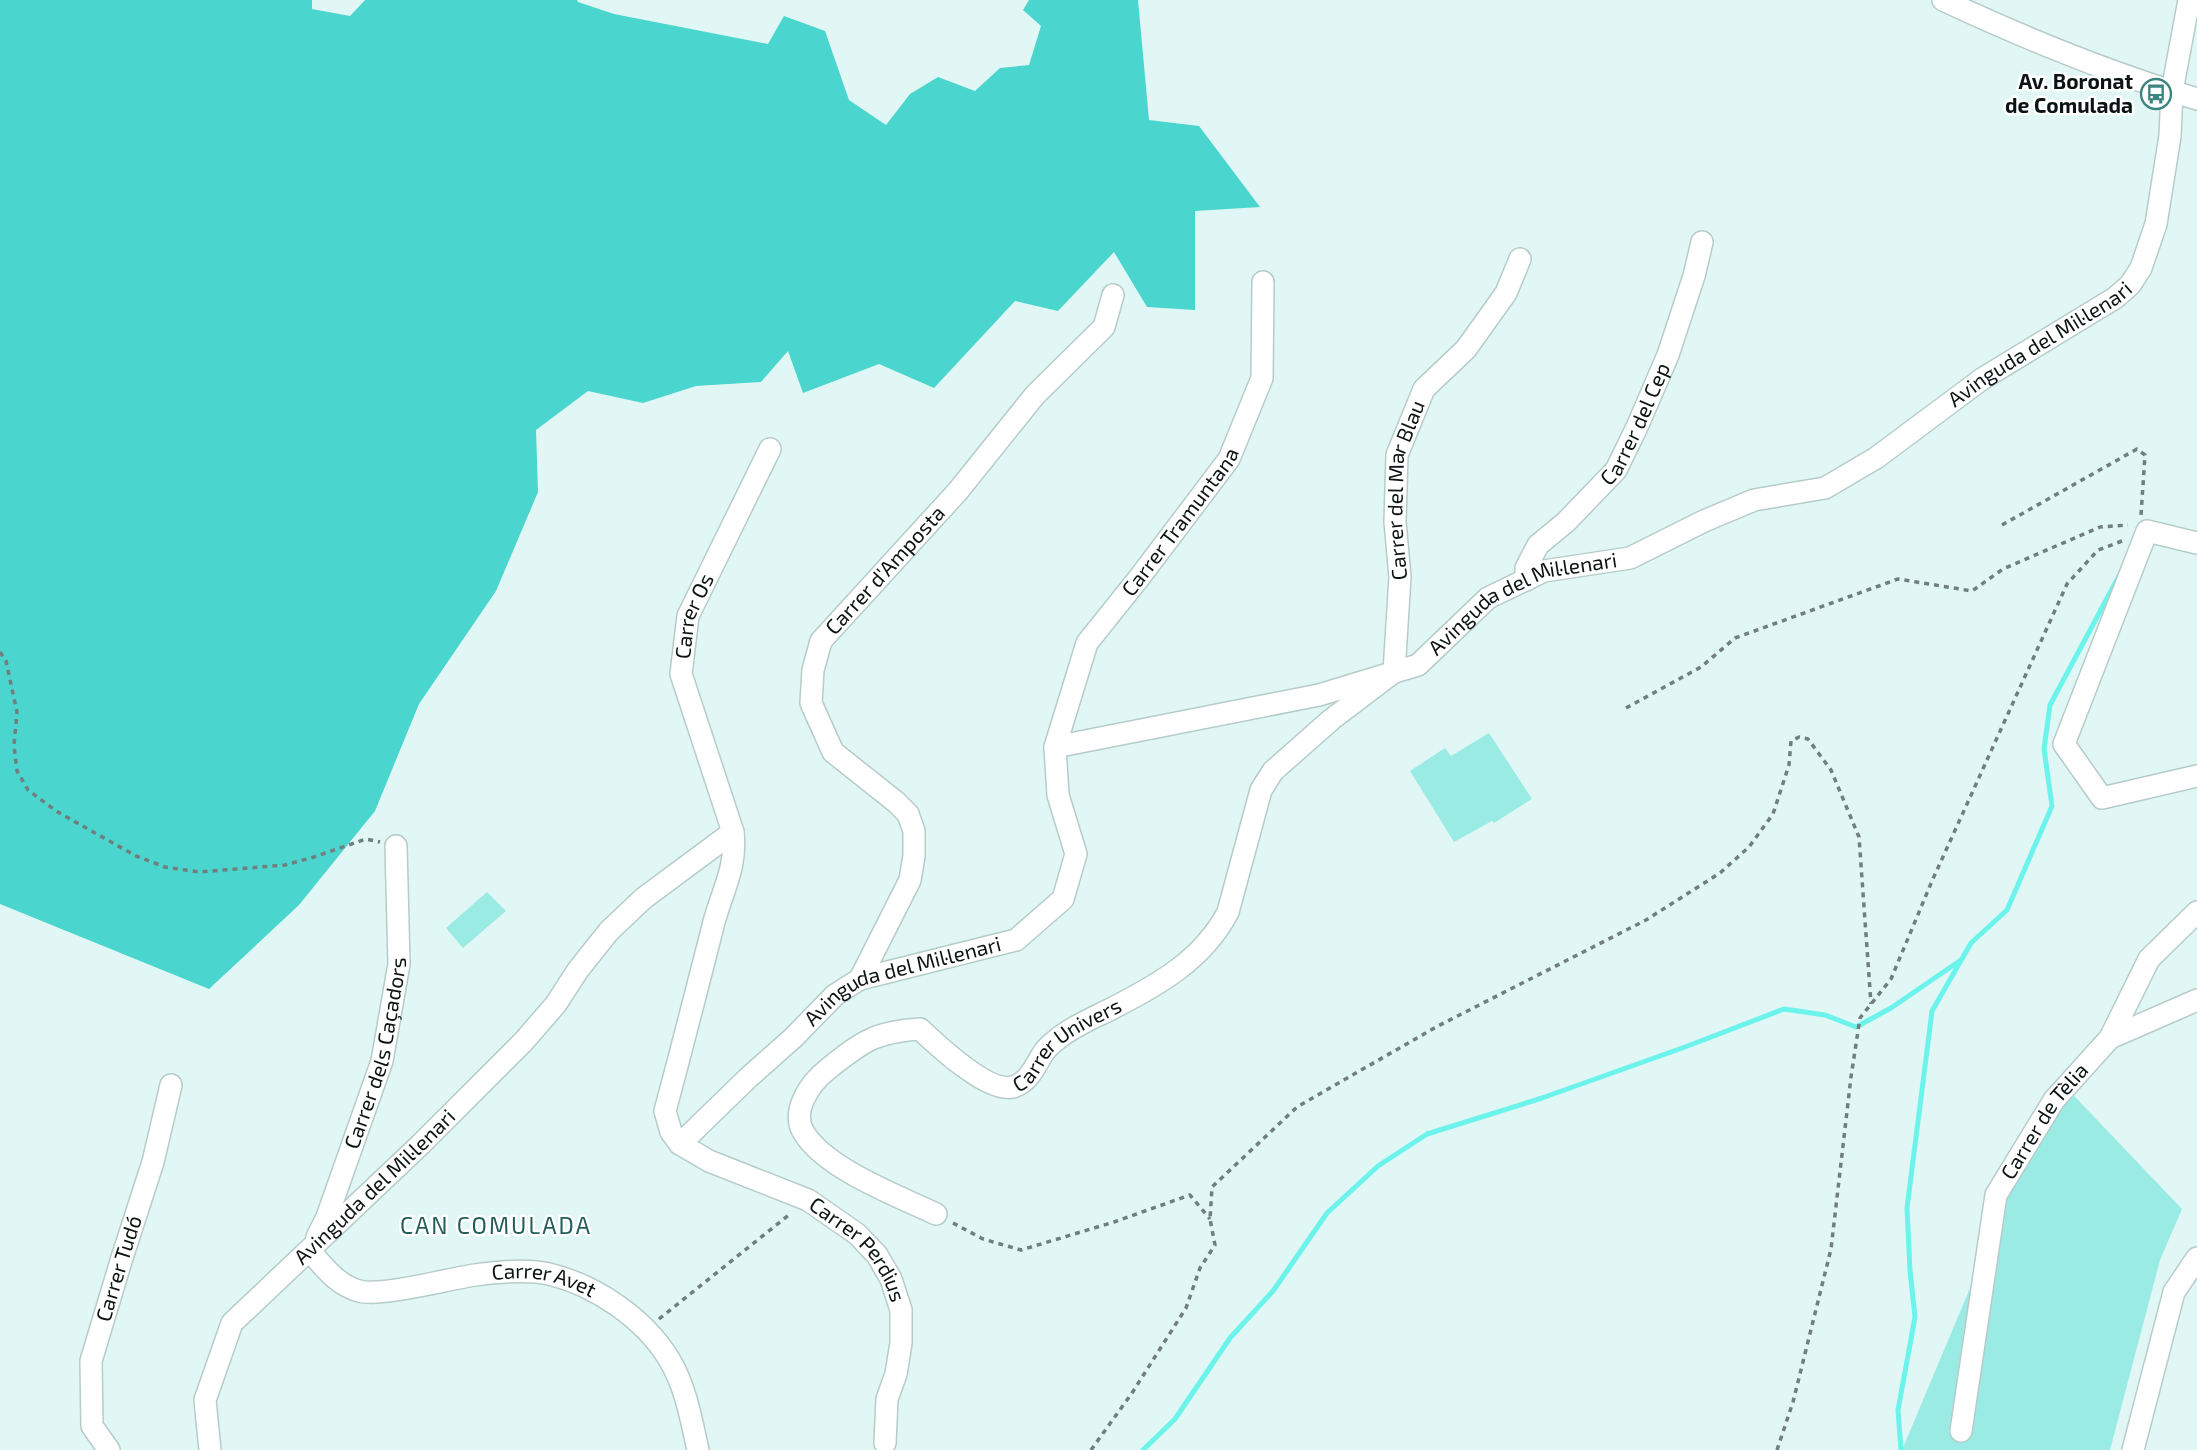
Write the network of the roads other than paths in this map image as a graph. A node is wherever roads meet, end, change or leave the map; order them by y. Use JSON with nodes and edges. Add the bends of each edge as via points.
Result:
{"nodes":[{"id":1,"x":1943,"y":0,"type":"edge"},
{"id":2,"x":2189,"y":0,"type":"edge"},
{"id":3,"x":2172,"y":91,"type":"junction"},
{"id":4,"x":2197,"y":99,"type":"edge"},
{"id":5,"x":1702,"y":242,"type":"dead end"},
{"id":6,"x":1520,"y":259,"type":"dead end"},
{"id":7,"x":1263,"y":282,"type":"dead end"},
{"id":8,"x":1113,"y":295,"type":"dead end"},
{"id":9,"x":770,"y":449,"type":"dead end"},
{"id":10,"x":2197,"y":543,"type":"edge"},
{"id":11,"x":1526,"y":580,"type":"junction"},
{"id":12,"x":1394,"y":672,"type":"junction"},
{"id":13,"x":1055,"y":747,"type":"junction"},
{"id":14,"x":2197,"y":776,"type":"edge"},
{"id":15,"x":733,"y":832,"type":"junction"},
{"id":16,"x":396,"y":846,"type":"road end"},
{"id":17,"x":2197,"y":912,"type":"edge"},
{"id":18,"x":860,"y":979,"type":"junction"},
{"id":19,"x":2197,"y":1000,"type":"edge"},
{"id":20,"x":2110,"y":1038,"type":"junction"},
{"id":21,"x":171,"y":1085,"type":"dead end"},
{"id":22,"x":680,"y":1144,"type":"junction"},
{"id":23,"x":936,"y":1214,"type":"road end"},
{"id":24,"x":310,"y":1251,"type":"junction"},
{"id":25,"x":2197,"y":1258,"type":"edge"},
{"id":26,"x":1961,"y":1432,"type":"dead end"},
{"id":27,"x":885,"y":1443,"type":"dead end"},
{"id":28,"x":108,"y":1450,"type":"edge"},
{"id":29,"x":210,"y":1450,"type":"edge"},
{"id":30,"x":698,"y":1450,"type":"edge"},
{"id":31,"x":2133,"y":1450,"type":"edge"}],
"edges":[{"from":1,"to":3,"type":"street","via":[[2104,70]]},
{"from":2,"to":3,"type":"street","name":"Avinguda del Mil·lenari"},
{"from":3,"to":4,"type":"street"},
{"from":3,"to":11,"type":"street","name":"Avinguda del Mil·lenari","via":[[2156,224],[2141,268],[2115,298],[1982,379],[1876,458],[1825,488],[1754,500],[1630,558],[1545,571]]},
{"from":5,"to":11,"type":"street","name":"Carrer del Cep","via":[[1668,355],[1616,470],[1538,545],[1526,568]]},
{"from":6,"to":12,"type":"street","name":"Carrer del Mar Blau","via":[[1507,293],[1466,349],[1424,388],[1397,455],[1395,522],[1400,577]]},
{"from":7,"to":13,"type":"street","name":"Carrer Tramuntana","via":[[1262,378],[1229,459],[1087,643]]},
{"from":8,"to":18,"type":"street","name":"Carrer d'Amposta","via":[[1104,327],[1035,395],[958,491],[821,641],[811,703],[834,752],[897,802],[914,831],[910,880]]},
{"from":9,"to":15,"type":"street","name":"Carrer Os","via":[[688,617],[681,674]]},
{"from":10,"to":14,"type":"street","via":[[2144,527],[2064,744],[2102,798]]},
{"from":11,"to":12,"type":"street","name":"Avinguda del Mil·lenari","via":[[1489,598],[1418,665]]},
{"from":12,"to":13,"type":"street","name":"Avinguda del Mil·lenari","via":[[1318,695]]},
{"from":12,"to":23,"type":"street","name":"Carrer Univers","via":[[1273,771],[1261,790],[1228,912],[1200,951],[1141,994],[1078,1024],[1046,1049],[1030,1076],[1012,1087],[990,1084],[920,1029],[891,1031],[863,1042],[809,1088],[799,1108],[802,1132],[827,1159]]},
{"from":13,"to":18,"type":"street","name":"Avinguda del Mil·lenari","via":[[1058,795],[1076,854],[1063,899],[1016,940]]},
{"from":15,"to":22,"type":"street","via":[[732,870],[718,906],[665,1111]]},
{"from":15,"to":24,"type":"street","name":"Avinguda del Mil·lenari","via":[[608,930],[524,1041]]},
{"from":16,"to":24,"type":"street","name":"Carrer dels Caçadors","via":[[399,964],[382,1061],[327,1217]]},
{"from":17,"to":20,"type":"street","via":[[2149,959]]},
{"from":18,"to":22,"type":"street","name":"Avinguda del Mil·lenari","via":[[835,995]]},
{"from":19,"to":20,"type":"street","name":"Carrer de Tèlia"},
{"from":20,"to":26,"type":"street","name":"Carrer de Tèlia","via":[[2054,1100],[1996,1195]]},
{"from":21,"to":28,"type":"street","name":"Carrer Tudó","via":[[153,1162],[91,1362],[92,1426]]},
{"from":22,"to":27,"type":"street","name":"Carrer Perdius","via":[[709,1161],[808,1200],[857,1234],[877,1255],[901,1310],[901,1343],[887,1399]]},
{"from":24,"to":29,"type":"street","name":"Avinguda del Mil·lenari","via":[[232,1323],[205,1400]]},
{"from":24,"to":30,"type":"street","name":"Carrer Avet","via":[[345,1286],[361,1292],[512,1272],[548,1274],[584,1286],[646,1329],[669,1359],[685,1392]]},
{"from":25,"to":31,"type":"street","via":[[2174,1292]]}]}
